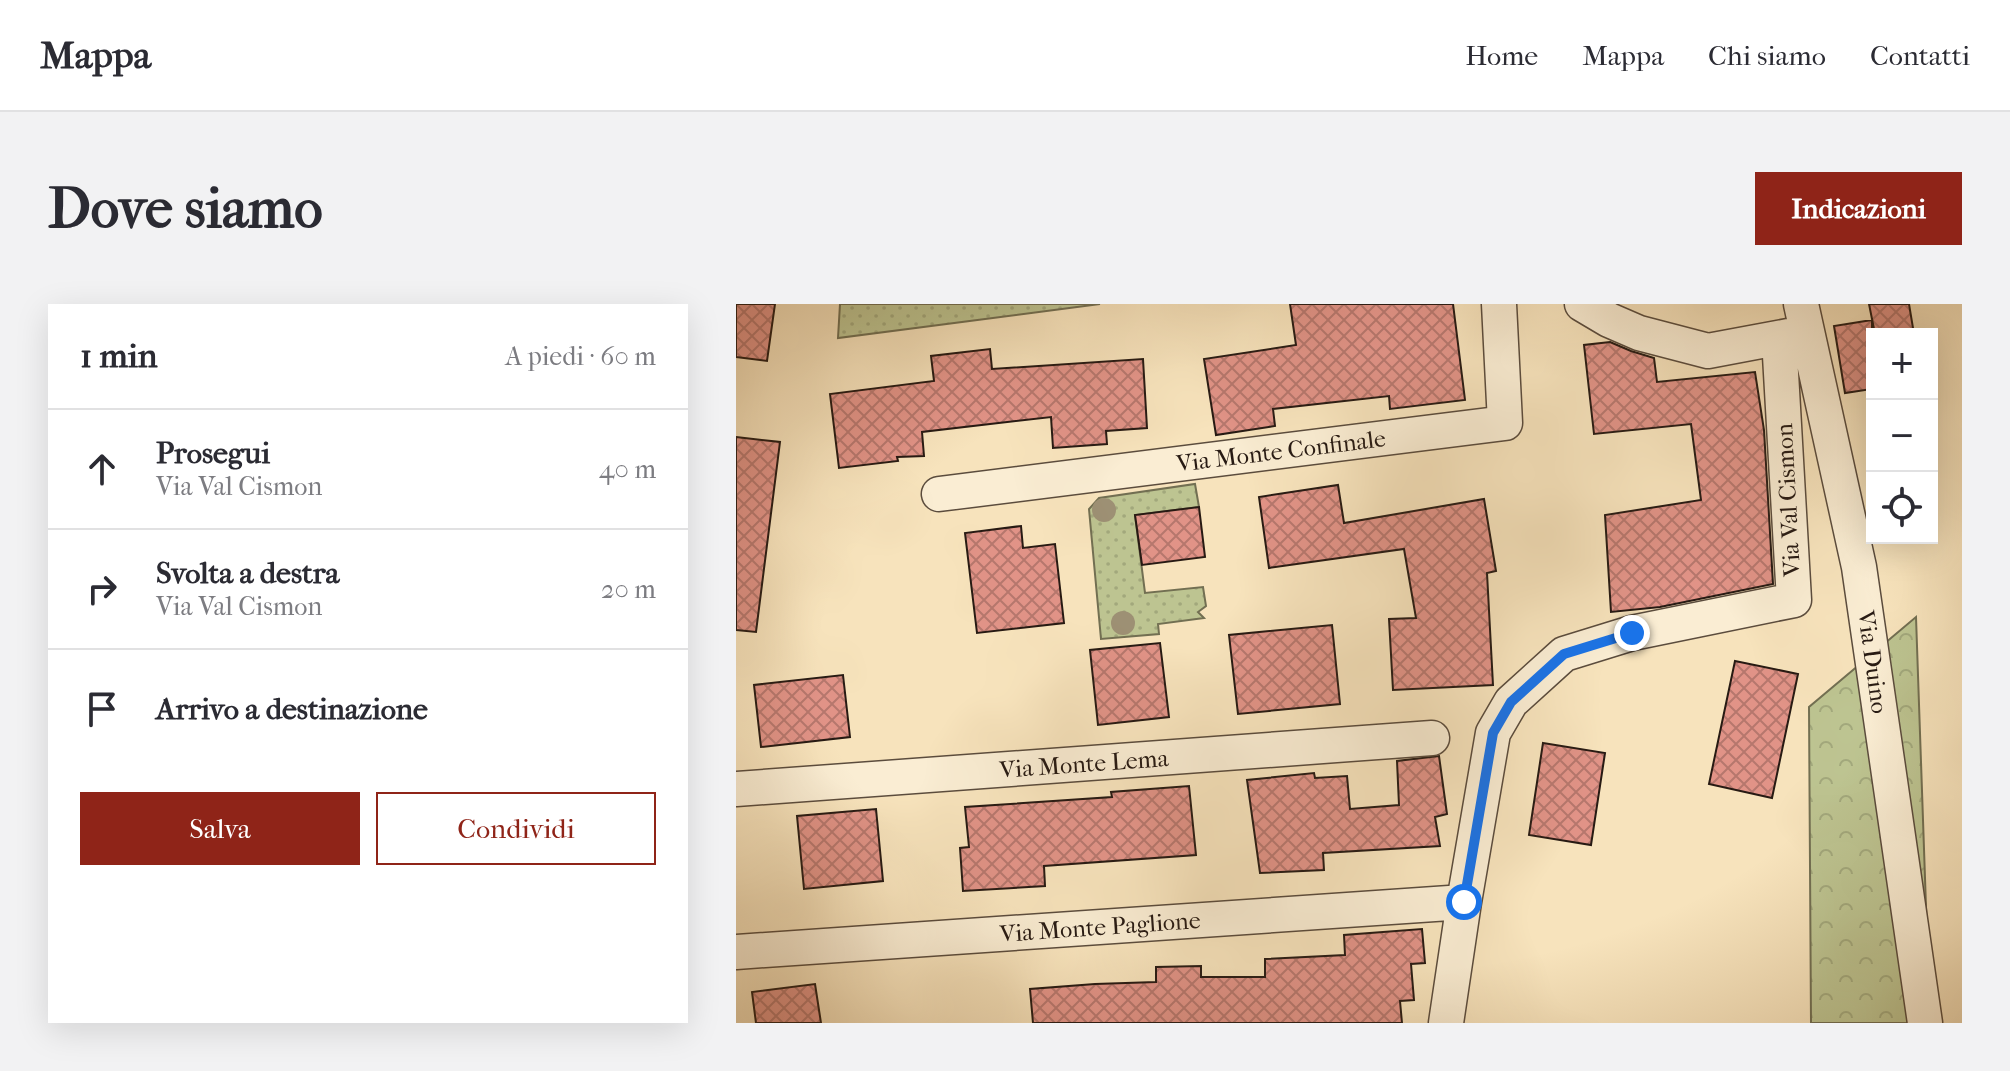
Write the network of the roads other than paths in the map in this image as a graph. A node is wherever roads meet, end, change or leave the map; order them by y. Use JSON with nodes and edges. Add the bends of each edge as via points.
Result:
{"nodes":[{"id":1,"x":1499,"y":304,"type":"edge"},
{"id":2,"x":1582,"y":304,"type":"edge"},
{"id":3,"x":1796,"y":325,"type":"edge"},
{"id":4,"x":939,"y":494,"type":"dead end"},
{"id":5,"x":1432,"y":738,"type":"dead end"},
{"id":6,"x":736,"y":789,"type":"edge"},
{"id":7,"x":1464,"y":902,"type":"junction"},
{"id":8,"x":736,"y":952,"type":"edge"},
{"id":9,"x":1446,"y":1023,"type":"edge"},
{"id":10,"x":1925,"y":1023,"type":"edge"}],
"edges":[{"from":1,"to":4,"type":"street","name":"Via Monte Confinale","via":[[1505,423]]},
{"from":2,"to":3,"type":"street","via":[[1639,333],[1708,351]]},
{"from":3,"to":7,"type":"street","name":"Via Val Cismon","via":[[1794,600],[1632,633],[1564,654],[1511,702],[1493,733]]},
{"from":3,"to":10,"type":"street","name":"Via Duino","via":[[1859,567]]},
{"from":5,"to":6,"type":"street","name":"Via Monte Lema"},
{"from":7,"to":8,"type":"street","name":"Via Monte Paglione"},
{"from":7,"to":9,"type":"street","name":"Via Val Cismon"}]}
